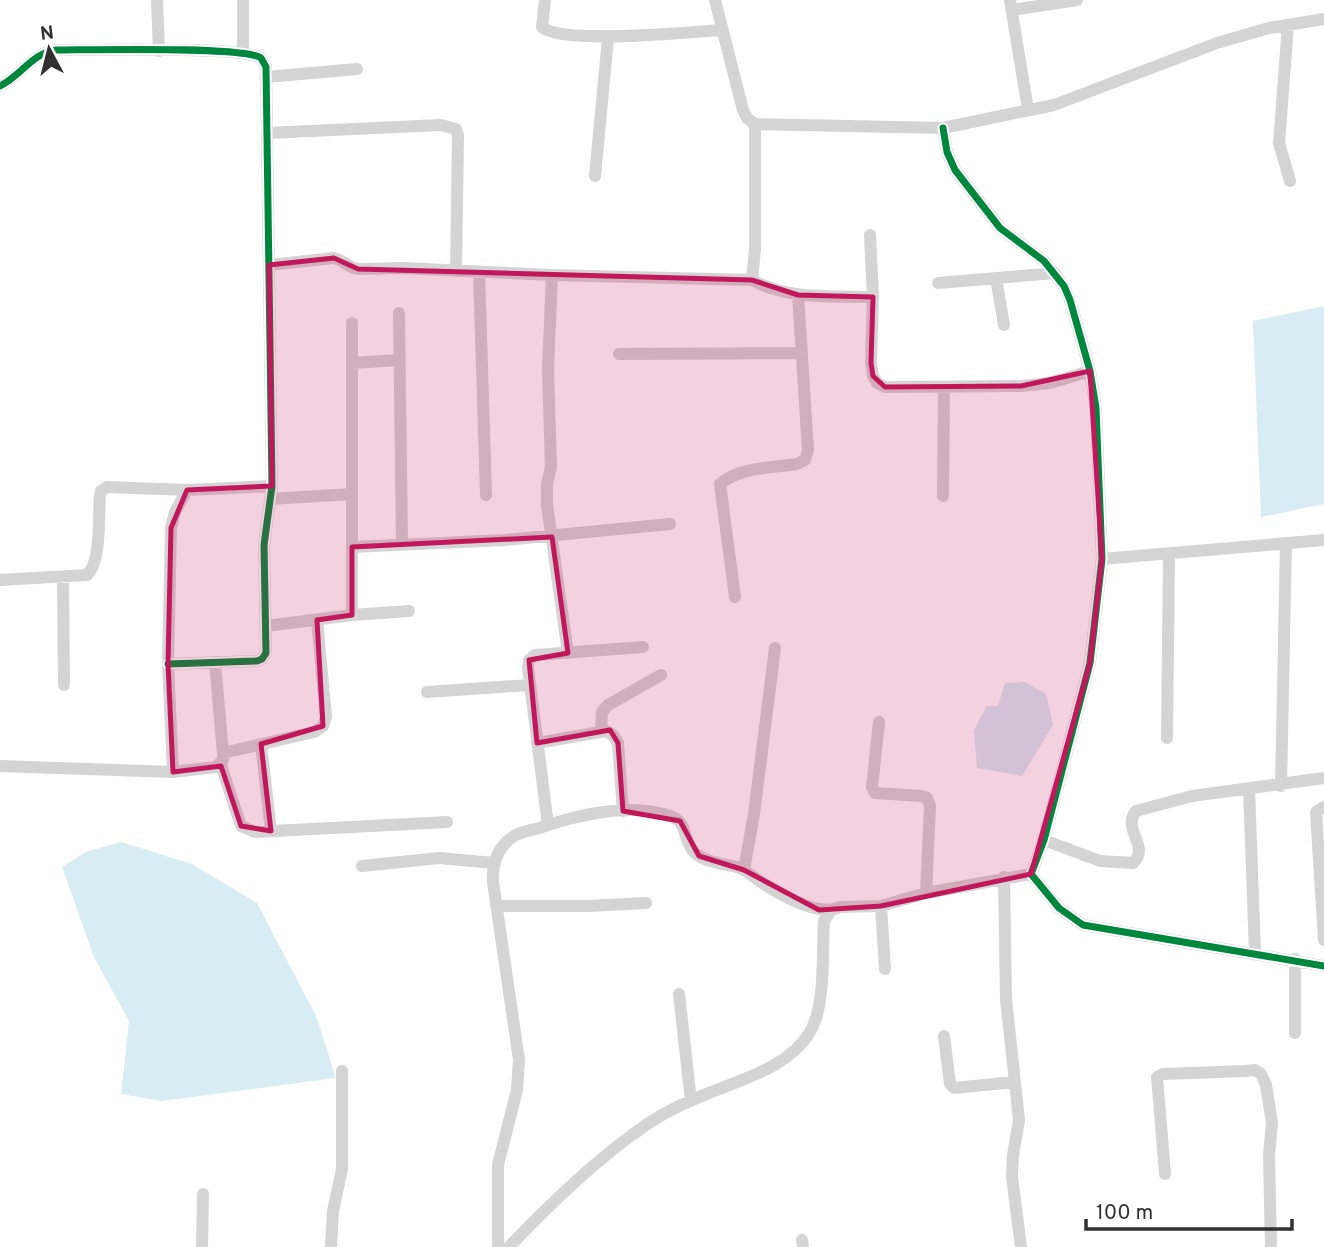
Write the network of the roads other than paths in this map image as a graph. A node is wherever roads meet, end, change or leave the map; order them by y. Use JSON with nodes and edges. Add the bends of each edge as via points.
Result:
{"nodes":[{"id":1,"x":157,"y":0,"type":"edge"},
{"id":2,"x":243,"y":0,"type":"edge"},
{"id":3,"x":545,"y":0,"type":"edge"},
{"id":4,"x":716,"y":0,"type":"edge"},
{"id":5,"x":1077,"y":0,"type":"edge"},
{"id":6,"x":1011,"y":5,"type":"edge"},
{"id":7,"x":1324,"y":19,"type":"edge"},
{"id":8,"x":1288,"y":25,"type":"junction"},
{"id":9,"x":721,"y":30,"type":"junction"},
{"id":10,"x":608,"y":38,"type":"junction"},
{"id":11,"x":159,"y":51,"type":"junction"},
{"id":12,"x":243,"y":53,"type":"junction"},
{"id":13,"x":357,"y":69,"type":"dead end"},
{"id":14,"x":266,"y":77,"type":"junction"},
{"id":15,"x":0,"y":86,"type":"edge"},
{"id":16,"x":1028,"y":110,"type":"junction"},
{"id":17,"x":755,"y":124,"type":"junction"},
{"id":18,"x":943,"y":128,"type":"junction"},
{"id":19,"x":267,"y":133,"type":"junction"},
{"id":20,"x":595,"y":176,"type":"dead end"},
{"id":21,"x":1290,"y":181,"type":"dead end"},
{"id":22,"x":870,"y":235,"type":"dead end"},
{"id":23,"x":269,"y":265,"type":"junction"},
{"id":24,"x":456,"y":271,"type":"junction"},
{"id":25,"x":478,"y":272,"type":"junction"},
{"id":26,"x":1055,"y":273,"type":"junction"},
{"id":27,"x":552,"y":275,"type":"junction"},
{"id":28,"x":996,"y":278,"type":"junction"},
{"id":29,"x":752,"y":280,"type":"junction"},
{"id":30,"x":938,"y":283,"type":"dead end"},
{"id":31,"x":798,"y":295,"type":"junction"},
{"id":32,"x":873,"y":297,"type":"junction"},
{"id":33,"x":399,"y":313,"type":"dead end"},
{"id":34,"x":352,"y":323,"type":"dead end"},
{"id":35,"x":1004,"y":326,"type":"dead end"},
{"id":36,"x":800,"y":353,"type":"junction"},
{"id":37,"x":619,"y":354,"type":"dead end"},
{"id":38,"x":399,"y":360,"type":"junction"},
{"id":39,"x":352,"y":363,"type":"junction"},
{"id":40,"x":1090,"y":371,"type":"junction"},
{"id":41,"x":944,"y":388,"type":"junction"},
{"id":42,"x":272,"y":486,"type":"junction"},
{"id":43,"x":187,"y":490,"type":"junction"},
{"id":44,"x":352,"y":494,"type":"junction"},
{"id":45,"x":486,"y":495,"type":"dead end"},
{"id":46,"x":943,"y":496,"type":"dead end"},
{"id":47,"x":270,"y":499,"type":"junction"},
{"id":48,"x":670,"y":524,"type":"dead end"},
{"id":49,"x":552,"y":537,"type":"junction"},
{"id":50,"x":1324,"y":540,"type":"edge"},
{"id":51,"x":1286,"y":543,"type":"junction"},
{"id":52,"x":402,"y":545,"type":"junction"},
{"id":53,"x":352,"y":547,"type":"junction"},
{"id":54,"x":1169,"y":554,"type":"junction"},
{"id":55,"x":1102,"y":559,"type":"junction"},
{"id":56,"x":63,"y":578,"type":"junction"},
{"id":57,"x":0,"y":580,"type":"edge"},
{"id":58,"x":735,"y":597,"type":"dead end"},
{"id":59,"x":409,"y":611,"type":"dead end"},
{"id":60,"x":352,"y":615,"type":"junction"},
{"id":61,"x":317,"y":620,"type":"junction"},
{"id":62,"x":266,"y":626,"type":"junction"},
{"id":63,"x":643,"y":647,"type":"dead end"},
{"id":64,"x":775,"y":648,"type":"dead end"},
{"id":65,"x":568,"y":653,"type":"junction"},
{"id":66,"x":215,"y":662,"type":"junction"},
{"id":67,"x":168,"y":664,"type":"junction"},
{"id":68,"x":661,"y":675,"type":"dead end"},
{"id":69,"x":64,"y":685,"type":"dead end"},
{"id":70,"x":530,"y":685,"type":"junction"},
{"id":71,"x":427,"y":692,"type":"dead end"},
{"id":72,"x":879,"y":722,"type":"dead end"},
{"id":73,"x":601,"y":732,"type":"junction"},
{"id":74,"x":1167,"y":738,"type":"dead end"},
{"id":75,"x":537,"y":743,"type":"junction"},
{"id":76,"x":261,"y":744,"type":"junction"},
{"id":77,"x":222,"y":759,"type":"junction"},
{"id":78,"x":0,"y":766,"type":"edge"},
{"id":79,"x":173,"y":772,"type":"junction"},
{"id":80,"x":1324,"y":778,"type":"edge"},
{"id":81,"x":1280,"y":786,"type":"junction"},
{"id":82,"x":1249,"y":789,"type":"junction"},
{"id":83,"x":1324,"y":807,"type":"edge"},
{"id":84,"x":623,"y":811,"type":"junction"},
{"id":85,"x":447,"y":822,"type":"dead end"},
{"id":86,"x":548,"y":825,"type":"junction"},
{"id":87,"x":271,"y":831,"type":"junction"},
{"id":88,"x":1044,"y":840,"type":"junction"},
{"id":89,"x":494,"y":863,"type":"junction"},
{"id":90,"x":1321,"y":864,"type":"edge"},
{"id":91,"x":362,"y":866,"type":"dead end"},
{"id":92,"x":744,"y":870,"type":"junction"},
{"id":93,"x":1031,"y":874,"type":"junction"},
{"id":94,"x":1004,"y":877,"type":"junction"},
{"id":95,"x":926,"y":893,"type":"junction"},
{"id":96,"x":646,"y":902,"type":"dead end"},
{"id":97,"x":496,"y":906,"type":"junction"},
{"id":98,"x":881,"y":906,"type":"junction"},
{"id":99,"x":831,"y":910,"type":"junction"},
{"id":100,"x":1324,"y":940,"type":"edge"},
{"id":101,"x":1255,"y":953,"type":"junction"},
{"id":102,"x":1295,"y":959,"type":"junction"},
{"id":103,"x":1324,"y":966,"type":"edge"},
{"id":104,"x":885,"y":969,"type":"dead end"},
{"id":105,"x":679,"y":993,"type":"dead end"},
{"id":106,"x":1295,"y":1033,"type":"dead end"},
{"id":107,"x":944,"y":1037,"type":"dead end"},
{"id":108,"x":342,"y":1071,"type":"dead end"},
{"id":109,"x":1014,"y":1082,"type":"junction"},
{"id":110,"x":691,"y":1101,"type":"junction"},
{"id":111,"x":1165,"y":1174,"type":"dead end"},
{"id":112,"x":203,"y":1194,"type":"dead end"},
{"id":113,"x":202,"y":1247,"type":"edge"},
{"id":114,"x":331,"y":1247,"type":"edge"},
{"id":115,"x":498,"y":1247,"type":"edge"},
{"id":116,"x":509,"y":1247,"type":"edge"},
{"id":117,"x":1021,"y":1247,"type":"edge"},
{"id":118,"x":1270,"y":1247,"type":"edge"}],
"edges":[{"from":1,"to":11,"type":"street"},
{"from":2,"to":12,"type":"street"},
{"from":3,"to":10,"type":"street","via":[[541,21],[545,30]]},
{"from":4,"to":9,"type":"street"},
{"from":5,"to":6,"type":"street"},
{"from":6,"to":16,"type":"street"},
{"from":7,"to":8,"type":"street"},
{"from":8,"to":16,"type":"street","via":[[1217,43],[1054,105]]},
{"from":8,"to":21,"type":"street","via":[[1279,135]]},
{"from":9,"to":10,"type":"street"},
{"from":9,"to":17,"type":"street","via":[[743,110]]},
{"from":10,"to":20,"type":"street"},
{"from":11,"to":12,"type":"street"},
{"from":11,"to":15,"type":"street","via":[[47,51]]},
{"from":12,"to":14,"type":"street","via":[[261,58]]},
{"from":13,"to":14,"type":"street"},
{"from":14,"to":19,"type":"street"},
{"from":16,"to":18,"type":"street"},
{"from":17,"to":18,"type":"street"},
{"from":17,"to":29,"type":"street"},
{"from":18,"to":26,"type":"street","via":[[955,170],[1000,228]]},
{"from":19,"to":23,"type":"street"},
{"from":19,"to":24,"type":"street","via":[[441,125],[456,129]]},
{"from":22,"to":32,"type":"street"},
{"from":23,"to":24,"type":"street","via":[[334,258],[353,269]]},
{"from":23,"to":42,"type":"street"},
{"from":24,"to":25,"type":"street"},
{"from":25,"to":27,"type":"street"},
{"from":25,"to":45,"type":"street"},
{"from":26,"to":28,"type":"street"},
{"from":26,"to":40,"type":"street","via":[[1070,300]]},
{"from":27,"to":29,"type":"street"},
{"from":27,"to":49,"type":"street","via":[[547,505]]},
{"from":28,"to":30,"type":"street"},
{"from":28,"to":35,"type":"street"},
{"from":29,"to":31,"type":"street"},
{"from":31,"to":32,"type":"street"},
{"from":31,"to":36,"type":"street"},
{"from":32,"to":41,"type":"street","via":[[871,363],[877,383]]},
{"from":33,"to":38,"type":"street"},
{"from":34,"to":39,"type":"street"},
{"from":36,"to":37,"type":"street"},
{"from":36,"to":58,"type":"street","via":[[805,460],[728,476],[720,484]]},
{"from":38,"to":39,"type":"street"},
{"from":38,"to":52,"type":"street"},
{"from":39,"to":44,"type":"street"},
{"from":40,"to":41,"type":"street","via":[[1050,383]]},
{"from":40,"to":55,"type":"street","via":[[1099,452]]},
{"from":41,"to":46,"type":"street"},
{"from":42,"to":43,"type":"street"},
{"from":42,"to":47,"type":"street"},
{"from":43,"to":56,"type":"street","via":[[107,487],[101,491],[93,569],[86,575]]},
{"from":43,"to":67,"type":"street","via":[[171,528]]},
{"from":44,"to":47,"type":"street"},
{"from":44,"to":53,"type":"street"},
{"from":47,"to":62,"type":"street","via":[[264,545]]},
{"from":48,"to":49,"type":"street"},
{"from":49,"to":52,"type":"street"},
{"from":49,"to":65,"type":"street"},
{"from":50,"to":51,"type":"street"},
{"from":51,"to":54,"type":"street"},
{"from":51,"to":81,"type":"street"},
{"from":52,"to":53,"type":"street"},
{"from":53,"to":60,"type":"street"},
{"from":54,"to":55,"type":"street"},
{"from":54,"to":74,"type":"street"},
{"from":55,"to":88,"type":"street","via":[[1090,663]]},
{"from":56,"to":57,"type":"street"},
{"from":56,"to":69,"type":"street"},
{"from":59,"to":60,"type":"street"},
{"from":60,"to":61,"type":"street"},
{"from":61,"to":62,"type":"street"},
{"from":61,"to":76,"type":"street","via":[[326,717],[323,726]]},
{"from":62,"to":66,"type":"street","via":[[262,659]]},
{"from":63,"to":65,"type":"street"},
{"from":64,"to":92,"type":"street"},
{"from":65,"to":70,"type":"street","via":[[536,655],[529,660]]},
{"from":66,"to":67,"type":"street"},
{"from":66,"to":77,"type":"street"},
{"from":67,"to":79,"type":"street"},
{"from":68,"to":73,"type":"street","via":[[608,705],[602,712]]},
{"from":70,"to":71,"type":"street"},
{"from":70,"to":75,"type":"street"},
{"from":72,"to":95,"type":"street","via":[[875,793],[928,798]]},
{"from":73,"to":75,"type":"street"},
{"from":73,"to":84,"type":"street","via":[[613,735],[618,743]]},
{"from":75,"to":86,"type":"street"},
{"from":76,"to":77,"type":"street"},
{"from":76,"to":87,"type":"street"},
{"from":77,"to":79,"type":"street"},
{"from":77,"to":87,"type":"street","via":[[241,825],[254,832]]},
{"from":78,"to":79,"type":"street"},
{"from":80,"to":81,"type":"street"},
{"from":81,"to":82,"type":"street"},
{"from":82,"to":88,"type":"street","via":[[1192,796],[1136,811],[1131,824],[1140,852],[1133,863],[1090,858]]},
{"from":82,"to":101,"type":"street"},
{"from":83,"to":90,"type":"street","via":[[1315,812]]},
{"from":84,"to":86,"type":"street","via":[[580,815]]},
{"from":84,"to":92,"type":"street","via":[[669,815],[680,821],[688,844],[699,856]]},
{"from":85,"to":87,"type":"street"},
{"from":86,"to":89,"type":"street","via":[[514,836]]},
{"from":88,"to":93,"type":"street"},
{"from":89,"to":91,"type":"street","via":[[439,858]]},
{"from":89,"to":97,"type":"street"},
{"from":90,"to":100,"type":"street"},
{"from":92,"to":99,"type":"street","via":[[807,907]]},
{"from":93,"to":94,"type":"street"},
{"from":93,"to":101,"type":"street","via":[[1059,908],[1083,925]]},
{"from":94,"to":95,"type":"street"},
{"from":94,"to":109,"type":"street","via":[[1006,999]]},
{"from":95,"to":98,"type":"street"},
{"from":96,"to":97,"type":"street"},
{"from":97,"to":115,"type":"street","via":[[519,1060],[517,1090],[498,1165]]},
{"from":98,"to":99,"type":"street"},
{"from":98,"to":104,"type":"street"},
{"from":99,"to":110,"type":"street","via":[[824,921],[819,1006],[811,1031],[782,1059]]},
{"from":101,"to":102,"type":"street"},
{"from":102,"to":103,"type":"street"},
{"from":102,"to":106,"type":"street"},
{"from":105,"to":110,"type":"street"},
{"from":107,"to":109,"type":"street","via":[[954,1088]]},
{"from":108,"to":114,"type":"street","via":[[342,1169]]},
{"from":109,"to":117,"type":"street","via":[[1019,1120],[1012,1177]]},
{"from":110,"to":116,"type":"street","via":[[632,1134]]},
{"from":111,"to":118,"type":"street","via":[[1157,1077],[1245,1070],[1261,1074],[1272,1123]]},
{"from":112,"to":113,"type":"street"}]}
